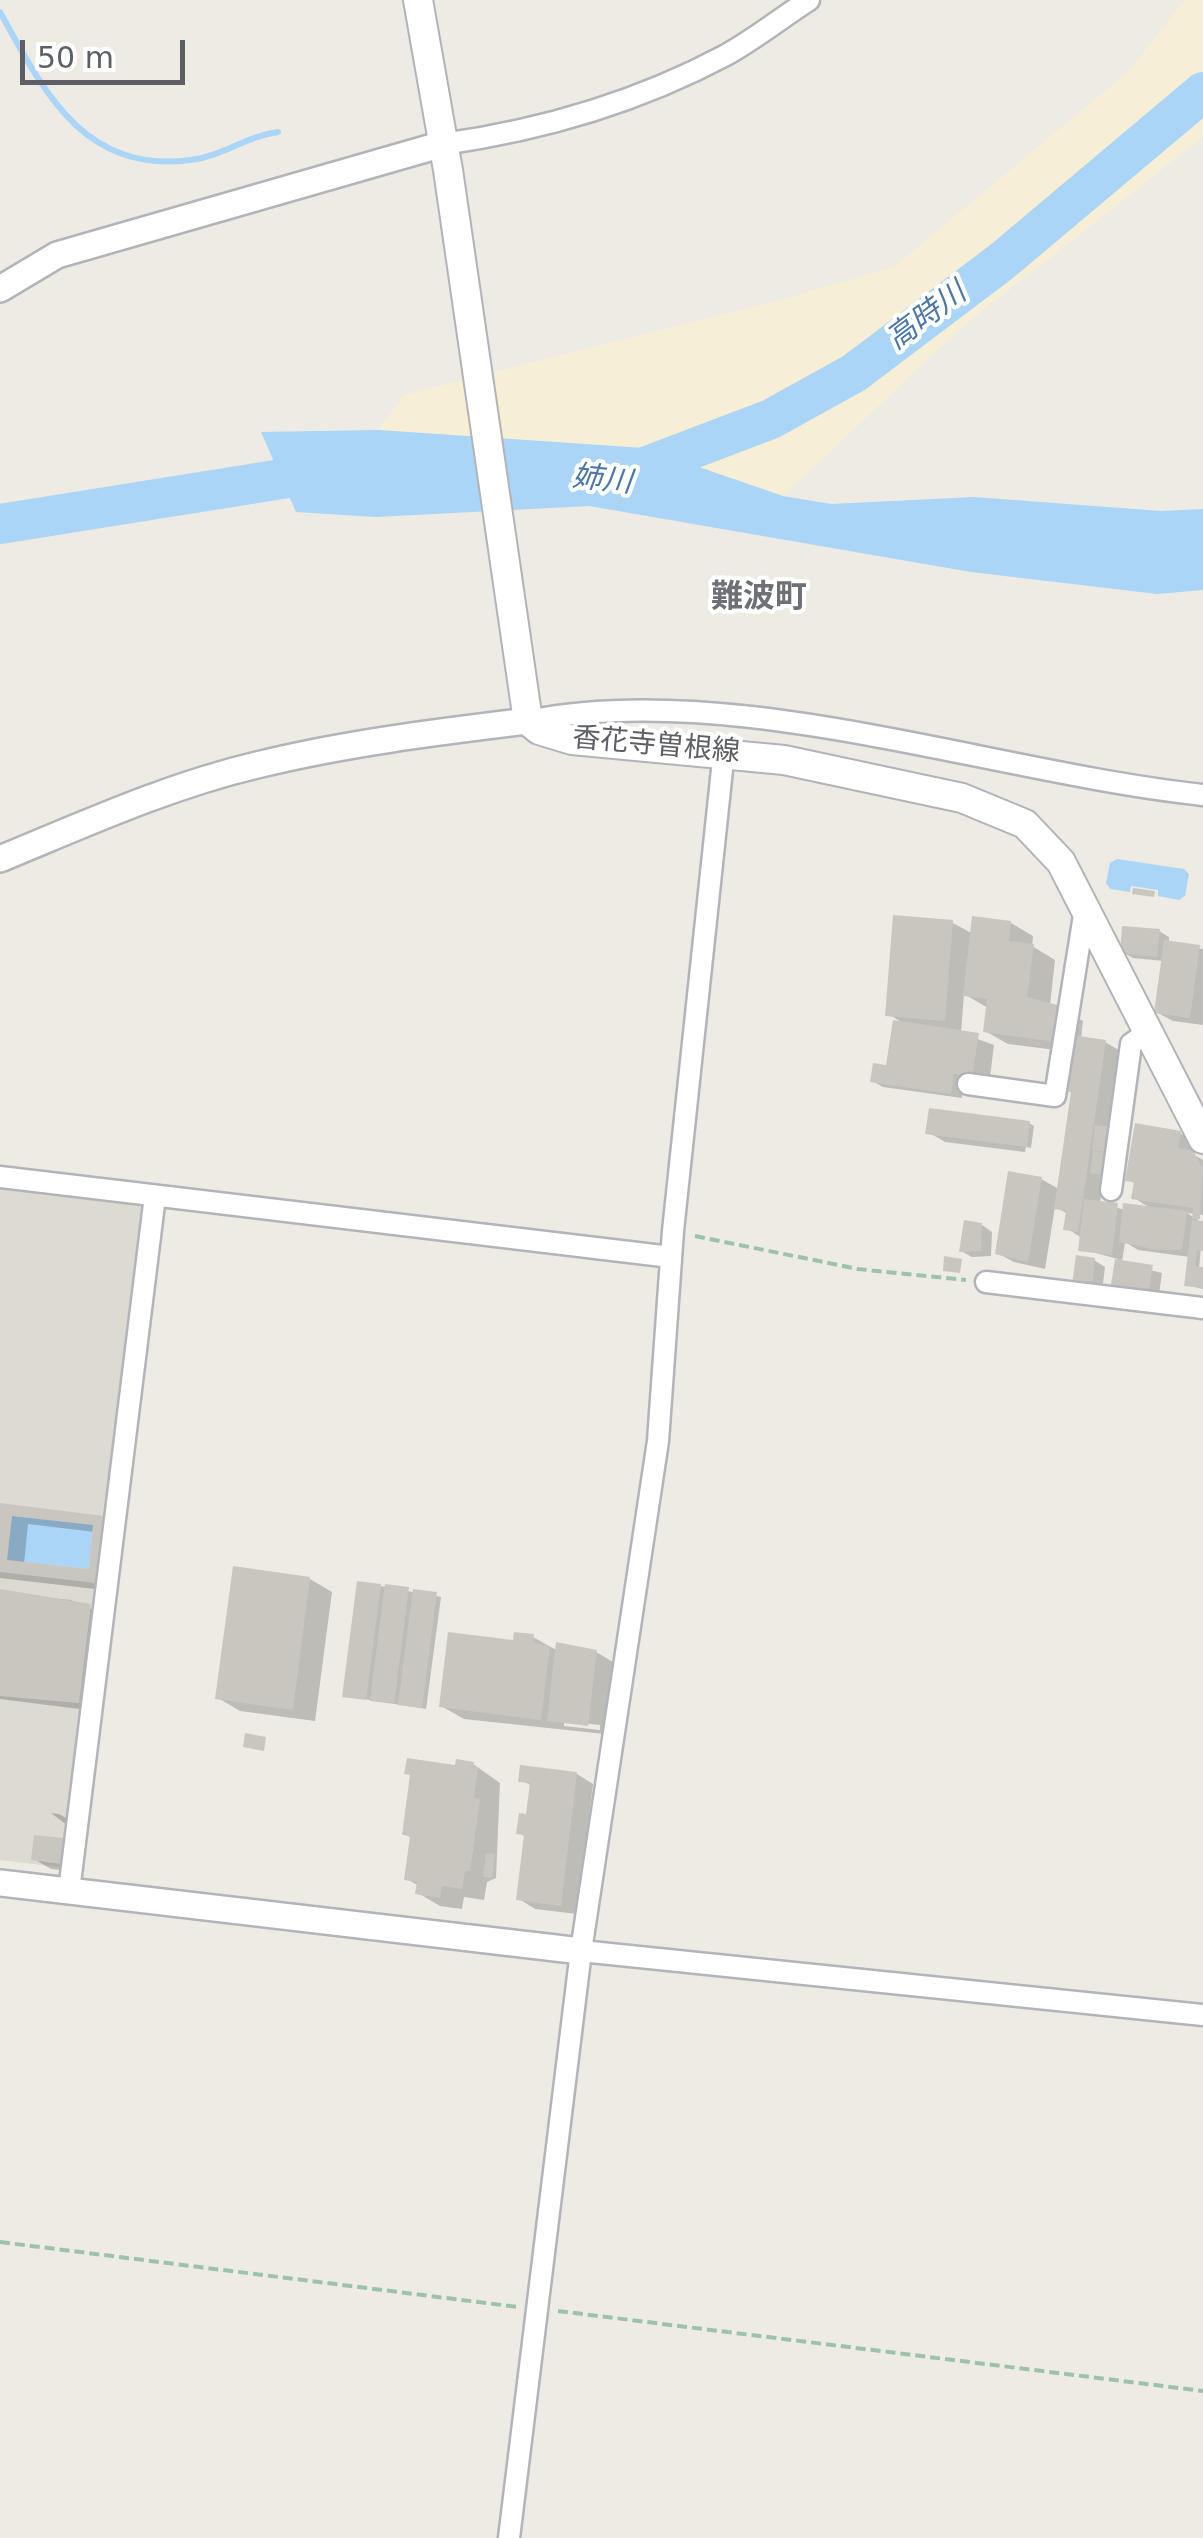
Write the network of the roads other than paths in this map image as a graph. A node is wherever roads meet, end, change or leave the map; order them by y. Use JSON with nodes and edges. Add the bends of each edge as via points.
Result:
{"nodes":[{"id":1,"x":418,"y":0,"type":"edge"},
{"id":2,"x":809,"y":0,"type":"edge"},
{"id":3,"x":446,"y":157,"type":"junction"},
{"id":4,"x":0,"y":289,"type":"edge"},
{"id":5,"x":528,"y":721,"type":"junction"},
{"id":6,"x":724,"y":751,"type":"junction"},
{"id":7,"x":1203,"y":796,"type":"edge"},
{"id":8,"x":0,"y":859,"type":"edge"},
{"id":9,"x":1085,"y":909,"type":"junction"},
{"id":10,"x":1148,"y":1032,"type":"junction"},
{"id":11,"x":968,"y":1084,"type":"dead end"},
{"id":12,"x":1203,"y":1139,"type":"edge"},
{"id":13,"x":0,"y":1177,"type":"edge"},
{"id":14,"x":1111,"y":1190,"type":"dead end"},
{"id":15,"x":154,"y":1196,"type":"junction"},
{"id":16,"x":671,"y":1257,"type":"junction"},
{"id":17,"x":986,"y":1282,"type":"road end"},
{"id":18,"x":1203,"y":1308,"type":"edge"},
{"id":19,"x":0,"y":1883,"type":"edge"},
{"id":20,"x":69,"y":1890,"type":"junction"},
{"id":21,"x":581,"y":1951,"type":"junction"},
{"id":22,"x":1203,"y":2016,"type":"edge"},
{"id":23,"x":509,"y":2538,"type":"edge"}],
"edges":[{"from":1,"to":3,"type":"main road"},
{"from":2,"to":3,"type":"street","via":[[727,54],[621,104]]},
{"from":3,"to":4,"type":"street","via":[[56,255]]},
{"from":3,"to":5,"type":"main road"},
{"from":5,"to":6,"type":"main road","name":"香花寺曽根線","via":[[572,740]]},
{"from":5,"to":7,"type":"street","via":[[593,711],[735,718]]},
{"from":5,"to":8,"type":"street","via":[[256,765],[144,800]]},
{"from":6,"to":9,"type":"main road","name":"香花寺曽根線","via":[[962,798],[1009,815],[1050,847]]},
{"from":6,"to":16,"type":"street"},
{"from":9,"to":10,"type":"main road","name":"香花寺曽根線"},
{"from":9,"to":11,"type":"street","via":[[1055,1096]]},
{"from":10,"to":12,"type":"main road","name":"香花寺曽根線"},
{"from":10,"to":14,"type":"street","via":[[1131,1044]]},
{"from":13,"to":15,"type":"street"},
{"from":15,"to":16,"type":"street"},
{"from":15,"to":20,"type":"street"},
{"from":16,"to":21,"type":"street","via":[[658,1441]]},
{"from":17,"to":18,"type":"street"},
{"from":19,"to":20,"type":"street"},
{"from":20,"to":21,"type":"street"},
{"from":21,"to":22,"type":"street"},
{"from":21,"to":23,"type":"street"}]}
